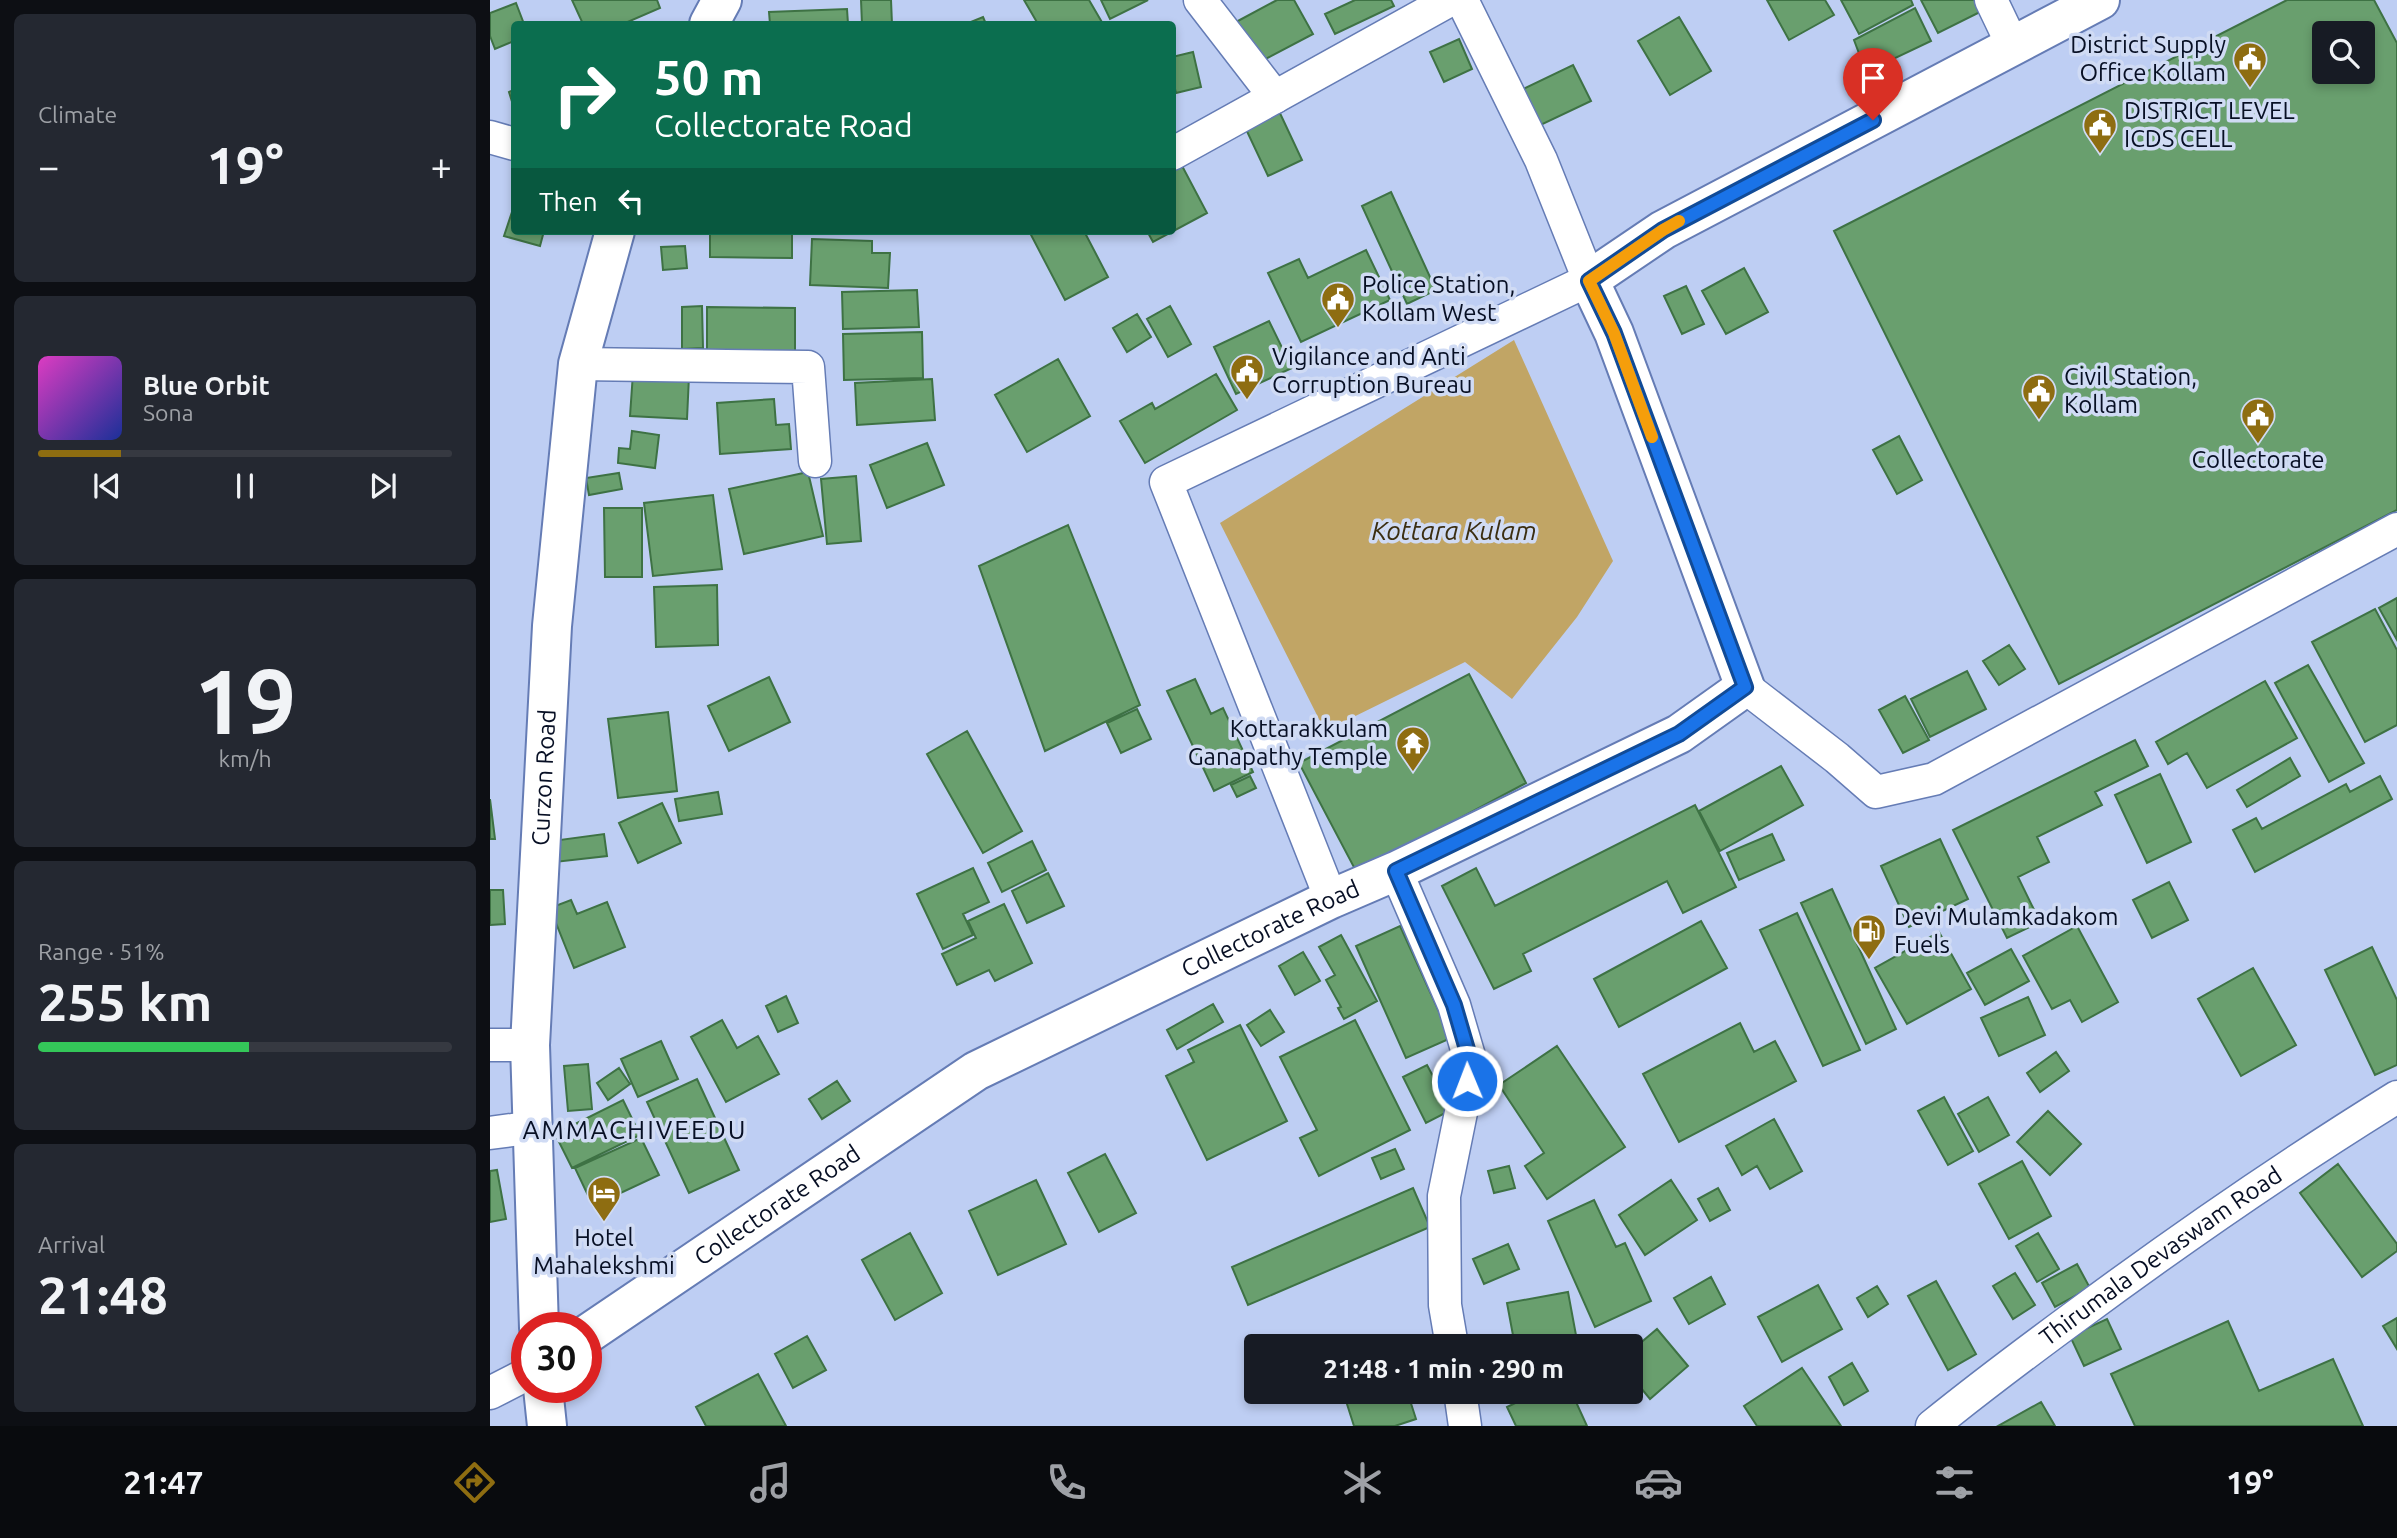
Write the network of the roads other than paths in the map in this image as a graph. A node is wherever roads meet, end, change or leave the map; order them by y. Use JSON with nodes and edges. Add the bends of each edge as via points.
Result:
{"nodes":[{"id":1,"x":722,"y":0,"type":"edge"},
{"id":2,"x":1200,"y":0,"type":"edge"},
{"id":3,"x":1450,"y":0,"type":"edge"},
{"id":4,"x":1462,"y":0,"type":"edge"},
{"id":5,"x":1991,"y":0,"type":"edge"},
{"id":6,"x":2101,"y":0,"type":"edge"},
{"id":7,"x":711,"y":21,"type":"edge"},
{"id":8,"x":2013,"y":46,"type":"junction"},
{"id":9,"x":1275,"y":97,"type":"junction"},
{"id":10,"x":490,"y":137,"type":"edge"},
{"id":11,"x":511,"y":143,"type":"edge"},
{"id":12,"x":1176,"y":152,"type":"edge"},
{"id":13,"x":614,"y":235,"type":"edge"},
{"id":14,"x":1589,"y":281,"type":"junction"},
{"id":15,"x":578,"y":364,"type":"junction"},
{"id":16,"x":815,"y":461,"type":"dead end"},
{"id":17,"x":2397,"y":529,"type":"edge"},
{"id":18,"x":1745,"y":687,"type":"junction"},
{"id":19,"x":1396,"y":871,"type":"junction"},
{"id":20,"x":1331,"y":899,"type":"junction"},
{"id":21,"x":490,"y":1045,"type":"edge"},
{"id":22,"x":530,"y":1045,"type":"junction"},
{"id":23,"x":2397,"y":1097,"type":"edge"},
{"id":24,"x":534,"y":1127,"type":"junction"},
{"id":25,"x":490,"y":1133,"type":"edge"},
{"id":26,"x":539,"y":1312,"type":"edge"},
{"id":27,"x":602,"y":1324,"type":"edge"},
{"id":28,"x":1450,"y":1334,"type":"edge"},
{"id":29,"x":511,"y":1382,"type":"edge"},
{"id":30,"x":490,"y":1393,"type":"edge"},
{"id":31,"x":544,"y":1403,"type":"edge"},
{"id":32,"x":1462,"y":1404,"type":"edge"},
{"id":33,"x":548,"y":1426,"type":"edge"},
{"id":34,"x":1465,"y":1426,"type":"edge"},
{"id":35,"x":1932,"y":1426,"type":"edge"}],
"edges":[{"from":1,"to":7,"type":"main road"},
{"from":2,"to":9,"type":"street"},
{"from":3,"to":9,"type":"street"},
{"from":4,"to":14,"type":"street","via":[[1541,160]]},
{"from":5,"to":8,"type":"street"},
{"from":6,"to":8,"type":"main road"},
{"from":8,"to":14,"type":"main road","via":[[1663,230]]},
{"from":9,"to":12,"type":"street"},
{"from":10,"to":11,"type":"street"},
{"from":13,"to":15,"type":"main road","name":"Curzon Road"},
{"from":14,"to":18,"type":"main road","via":[[1614,333]]},
{"from":14,"to":20,"type":"street","via":[[1166,482]]},
{"from":15,"to":16,"type":"street","via":[[808,367]]},
{"from":15,"to":22,"type":"main road","name":"Curzon Road","via":[[552,626]]},
{"from":17,"to":18,"type":"street","via":[[1934,779],[1876,792]]},
{"from":18,"to":19,"type":"main road","name":"Collectorate Road","via":[[1679,734]]},
{"from":19,"to":20,"type":"main road","name":"Collectorate Road"},
{"from":19,"to":28,"type":"street","via":[[1454,1005],[1471,1063],[1444,1196]]},
{"from":20,"to":27,"type":"main road","name":"Collectorate Road","via":[[976,1071]]},
{"from":21,"to":22,"type":"street"},
{"from":22,"to":24,"type":"main road","name":"Curzon Road"},
{"from":23,"to":35,"type":"street","name":"Thirumala Devaswam Road","via":[[2139,1269]]},
{"from":24,"to":25,"type":"street"},
{"from":24,"to":26,"type":"main road","name":"Curzon Road"},
{"from":29,"to":30,"type":"street"},
{"from":31,"to":33,"type":"main road"},
{"from":32,"to":34,"type":"street"}]}
